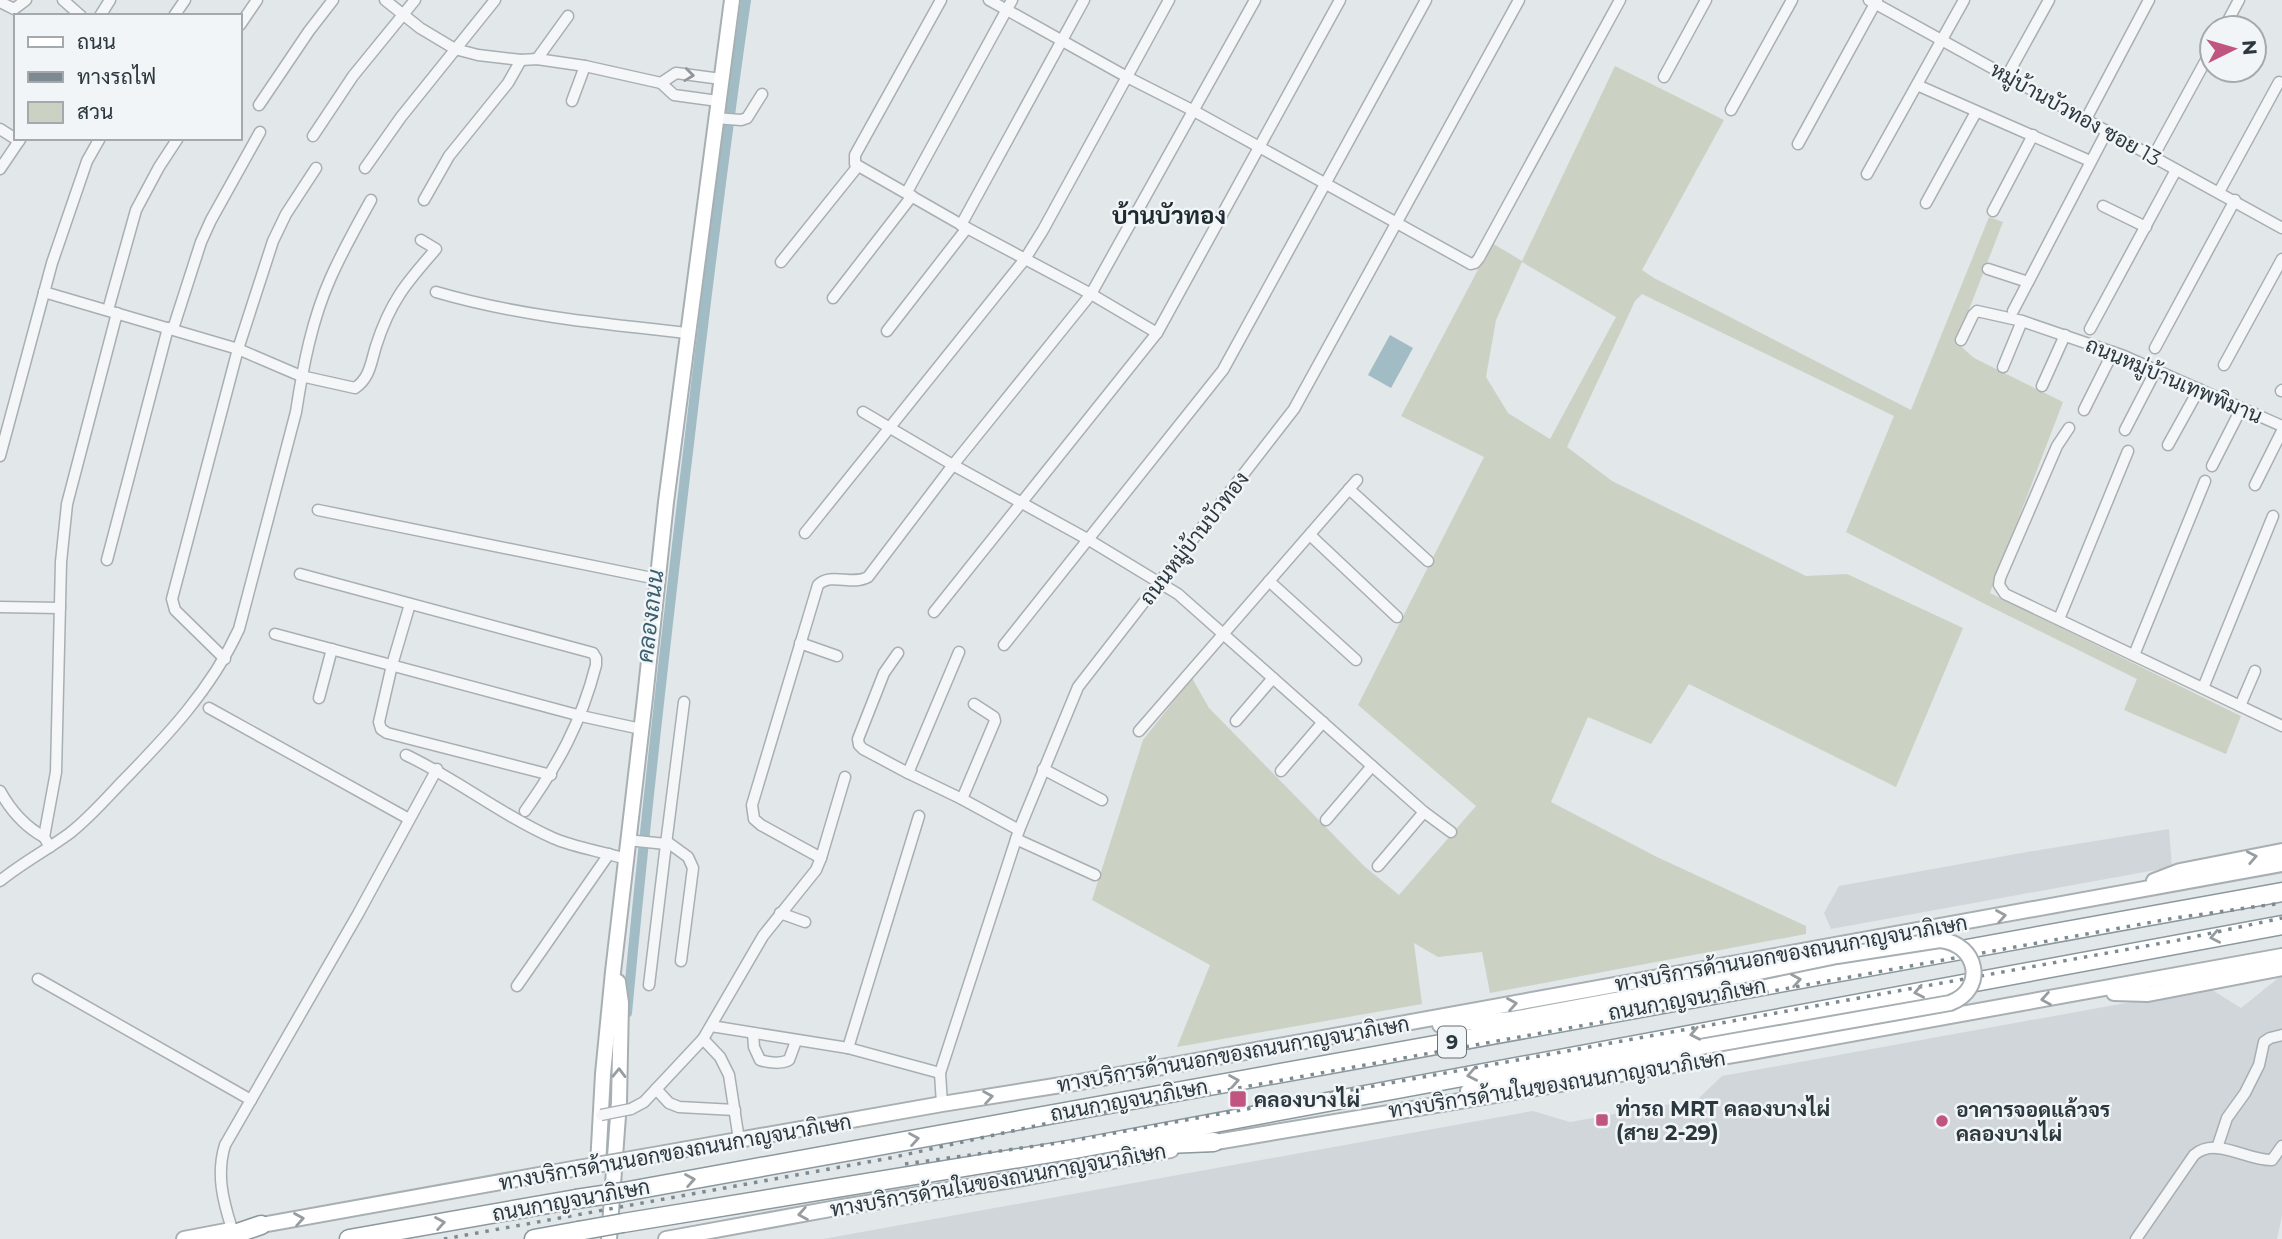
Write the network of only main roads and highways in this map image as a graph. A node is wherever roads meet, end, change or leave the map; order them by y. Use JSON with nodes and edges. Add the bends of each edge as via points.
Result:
{"nodes":[{"id":1,"x":732,"y":0,"type":"edge"},
{"id":2,"x":2282,"y":851,"type":"edge"},
{"id":3,"x":2282,"y":864,"type":"edge"},
{"id":4,"x":2282,"y":892,"type":"edge"},
{"id":5,"x":2116,"y":895,"type":"junction"},
{"id":6,"x":2282,"y":925,"type":"edge"},
{"id":7,"x":615,"y":956,"type":"junction"},
{"id":8,"x":2282,"y":956,"type":"edge"},
{"id":9,"x":2282,"y":968,"type":"edge"},
{"id":10,"x":2082,"y":992,"type":"junction"},
{"id":11,"x":1348,"y":1034,"type":"junction"},
{"id":12,"x":1359,"y":1117,"type":"junction"},
{"id":13,"x":1214,"y":1142,"type":"junction"},
{"id":14,"x":1074,"y":1149,"type":"junction"},
{"id":15,"x":598,"y":1165,"type":"junction"},
{"id":16,"x":261,"y":1225,"type":"joint"},
{"id":17,"x":226,"y":1234,"type":"edge"},
{"id":18,"x":184,"y":1239,"type":"edge"},
{"id":19,"x":349,"y":1239,"type":"edge"},
{"id":20,"x":534,"y":1239,"type":"edge"},
{"id":21,"x":609,"y":1239,"type":"edge"},
{"id":22,"x":666,"y":1239,"type":"edge"}],
"edges":[{"from":1,"to":7,"type":"main road","via":[[718,101],[721,118],[657,579],[633,840],[626,859]]},
{"from":5,"to":2,"type":"main road","one_way":true,"via":[[2180,871]]},
{"from":3,"to":5,"type":"main road","name":"ทางบริการด้านนอกของถนนกาญจนาภิเษก"},
{"from":19,"to":4,"type":"highway","name":"ถนนกาญจนาภิเษก","number":"9","one_way":true,"bridge":true},
{"from":11,"to":5,"type":"main road","name":"ทางบริการด้านนอกของถนนกาญจนาภิเษก","one_way":true},
{"from":6,"to":14,"type":"highway","name":"ถนนกาญจนาภิเษก","number":"9","one_way":true},
{"from":7,"to":15,"type":"main road"},
{"from":21,"to":7,"type":"main road","one_way":true,"via":[[621,1029]]},
{"from":8,"to":10,"type":"main road","name":"ทางบริการด้านในของถนนกาญจนาภิเษก"},
{"from":9,"to":10,"type":"main road","via":[[2148,994]]},
{"from":10,"to":12,"type":"main road","name":"ทางบริการด้านในของถนนกาญจนาภิเษก","one_way":true,"via":[[1721,1058]]},
{"from":11,"to":12,"type":"main road","bridge":true,"via":[[1513,1019],[1940,940],[1964,948],[1974,968],[1970,988],[1950,1003],[1521,1079]]},
{"from":15,"to":11,"type":"main road","name":"ทางบริการด้านนอกของถนนกาญจนาภิเษก","one_way":true,"bridge":true},
{"from":12,"to":13,"type":"main road","name":"ทางบริการด้านในของถนนกาญจนาภิเษก"},
{"from":13,"to":14,"type":"highway"},
{"from":13,"to":22,"type":"main road","name":"ทางบริการด้านในของถนนกาญจนาภิเษก","one_way":true},
{"from":14,"to":20,"type":"highway","name":"ถนนกาญจนาภิเษก","number":"9","bridge":true},
{"from":16,"to":15,"type":"main road","name":"ทางบริการด้านนอกของถนนกาญจนาภิเษก","one_way":true,"bridge":true},
{"from":16,"to":17,"type":"highway"},
{"from":17,"to":18,"type":"main road"}]}
